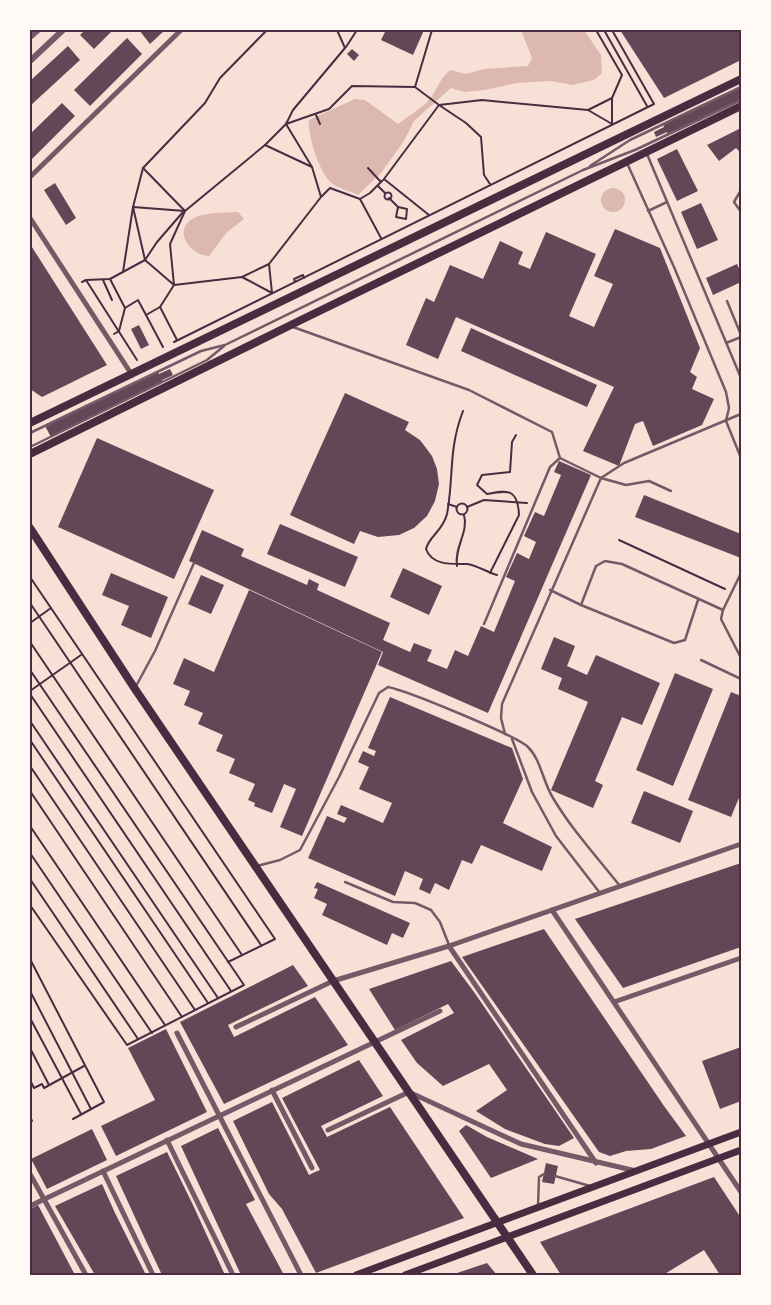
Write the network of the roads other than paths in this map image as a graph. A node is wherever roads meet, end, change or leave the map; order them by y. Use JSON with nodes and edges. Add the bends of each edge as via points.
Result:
{"nodes":[{"id":1,"x":38,"y":30,"type":"edge"},
{"id":2,"x":63,"y":30,"type":"edge"},
{"id":3,"x":181,"y":30,"type":"edge"},
{"id":4,"x":30,"y":37,"type":"edge"},
{"id":5,"x":30,"y":61,"type":"edge"},
{"id":6,"x":741,"y":79,"type":"edge"},
{"id":7,"x":741,"y":87,"type":"edge"},
{"id":8,"x":741,"y":100,"type":"edge"},
{"id":9,"x":741,"y":106,"type":"edge"},
{"id":10,"x":646,"y":152,"type":"junction"},
{"id":11,"x":627,"y":162,"type":"junction"},
{"id":12,"x":583,"y":170,"type":"junction"},
{"id":13,"x":30,"y":177,"type":"edge"},
{"id":14,"x":741,"y":190,"type":"edge"},
{"id":15,"x":668,"y":202,"type":"junction"},
{"id":16,"x":648,"y":211,"type":"junction"},
{"id":17,"x":741,"y":212,"type":"edge"},
{"id":18,"x":30,"y":218,"type":"edge"},
{"id":19,"x":727,"y":301,"type":"dead end"},
{"id":20,"x":289,"y":325,"type":"junction"},
{"id":21,"x":741,"y":336,"type":"edge"},
{"id":22,"x":726,"y":343,"type":"junction"},
{"id":23,"x":225,"y":345,"type":"junction"},
{"id":24,"x":132,"y":374,"type":"junction"},
{"id":25,"x":741,"y":378,"type":"edge"},
{"id":26,"x":741,"y":414,"type":"edge"},
{"id":27,"x":726,"y":421,"type":"junction"},
{"id":28,"x":30,"y":423,"type":"edge"},
{"id":29,"x":30,"y":433,"type":"edge"},
{"id":30,"x":30,"y":447,"type":"edge"},
{"id":31,"x":30,"y":454,"type":"edge"},
{"id":32,"x":560,"y":458,"type":"junction"},
{"id":33,"x":741,"y":458,"type":"edge"},
{"id":34,"x":601,"y":478,"type":"junction"},
{"id":35,"x":671,"y":491,"type":"dead end"},
{"id":36,"x":30,"y":528,"type":"edge"},
{"id":37,"x":194,"y":563,"type":"dead end"},
{"id":38,"x":741,"y":573,"type":"edge"},
{"id":39,"x":550,"y":590,"type":"junction"},
{"id":40,"x":698,"y":600,"type":"junction"},
{"id":41,"x":581,"y":605,"type":"junction"},
{"id":42,"x":723,"y":610,"type":"junction"},
{"id":43,"x":484,"y":624,"type":"dead end"},
{"id":44,"x":741,"y":658,"type":"edge"},
{"id":45,"x":702,"y":660,"type":"dead end"},
{"id":46,"x":741,"y":679,"type":"edge"},
{"id":47,"x":135,"y":689,"type":"junction"},
{"id":48,"x":505,"y":734,"type":"junction"},
{"id":49,"x":512,"y":739,"type":"junction"},
{"id":50,"x":741,"y":844,"type":"edge"},
{"id":51,"x":255,"y":867,"type":"junction"},
{"id":52,"x":345,"y":882,"type":"dead end"},
{"id":53,"x":620,"y":886,"type":"junction"},
{"id":54,"x":600,"y":893,"type":"junction"},
{"id":55,"x":552,"y":910,"type":"junction"},
{"id":56,"x":449,"y":946,"type":"junction"},
{"id":57,"x":741,"y":958,"type":"edge"},
{"id":58,"x":333,"y":980,"type":"junction"},
{"id":59,"x":614,"y":1002,"type":"junction"},
{"id":60,"x":440,"y":1011,"type":"dead end"},
{"id":61,"x":236,"y":1027,"type":"dead end"},
{"id":62,"x":177,"y":1033,"type":"dead end"},
{"id":63,"x":375,"y":1042,"type":"junction"},
{"id":64,"x":272,"y":1090,"type":"junction"},
{"id":65,"x":409,"y":1092,"type":"junction"},
{"id":66,"x":219,"y":1116,"type":"junction"},
{"id":67,"x":328,"y":1130,"type":"dead end"},
{"id":68,"x":741,"y":1132,"type":"edge"},
{"id":69,"x":167,"y":1140,"type":"junction"},
{"id":70,"x":709,"y":1144,"type":"junction"},
{"id":71,"x":741,"y":1150,"type":"edge"},
{"id":72,"x":718,"y":1159,"type":"junction"},
{"id":73,"x":596,"y":1163,"type":"junction"},
{"id":74,"x":312,"y":1168,"type":"dead end"},
{"id":75,"x":103,"y":1171,"type":"junction"},
{"id":76,"x":638,"y":1171,"type":"junction"},
{"id":77,"x":30,"y":1174,"type":"edge"},
{"id":78,"x":544,"y":1174,"type":"dead end"},
{"id":79,"x":555,"y":1176,"type":"dead end"},
{"id":80,"x":594,"y":1188,"type":"junction"},
{"id":81,"x":741,"y":1192,"type":"edge"},
{"id":82,"x":43,"y":1199,"type":"junction"},
{"id":83,"x":30,"y":1206,"type":"edge"},
{"id":84,"x":538,"y":1209,"type":"junction"},
{"id":85,"x":498,"y":1224,"type":"junction"},
{"id":86,"x":508,"y":1238,"type":"junction"},
{"id":87,"x":86,"y":1275,"type":"edge"},
{"id":88,"x":153,"y":1275,"type":"edge"},
{"id":89,"x":233,"y":1275,"type":"edge"},
{"id":90,"x":300,"y":1275,"type":"edge"},
{"id":91,"x":356,"y":1275,"type":"edge"},
{"id":92,"x":405,"y":1275,"type":"edge"},
{"id":93,"x":532,"y":1275,"type":"edge"}],
"edges":[{"from":1,"to":4,"type":"street"},
{"from":2,"to":5,"type":"street"},
{"from":3,"to":13,"type":"street"},
{"from":6,"to":24,"type":"main road"},
{"from":7,"to":12,"type":"lane","via":[[630,140]]},
{"from":8,"to":12,"type":"lane","via":[[635,150]]},
{"from":9,"to":10,"type":"main road"},
{"from":10,"to":11,"type":"main road"},
{"from":10,"to":15,"type":"lane"},
{"from":11,"to":16,"type":"lane"},
{"from":11,"to":20,"type":"main road"},
{"from":12,"to":23,"type":"lane"},
{"from":14,"to":17,"type":"lane","via":[[734,202]]},
{"from":15,"to":16,"type":"lane"},
{"from":15,"to":22,"type":"lane"},
{"from":16,"to":27,"type":"lane","via":[[726,392],[729,408]]},
{"from":18,"to":24,"type":"street"},
{"from":19,"to":21,"type":"lane"},
{"from":20,"to":31,"type":"main road"},
{"from":20,"to":32,"type":"lane","via":[[477,394],[552,432]]},
{"from":21,"to":22,"type":"lane"},
{"from":22,"to":25,"type":"lane"},
{"from":23,"to":29,"type":"lane","via":[[201,351]]},
{"from":23,"to":30,"type":"lane","via":[[207,360]]},
{"from":24,"to":28,"type":"main road"},
{"from":26,"to":27,"type":"lane"},
{"from":27,"to":33,"type":"lane"},
{"from":27,"to":34,"type":"lane","via":[[624,463]]},
{"from":32,"to":34,"type":"lane"},
{"from":32,"to":43,"type":"lane","via":[[550,467]]},
{"from":34,"to":35,"type":"lane","via":[[626,484],[649,482]]},
{"from":34,"to":39,"type":"lane"},
{"from":36,"to":47,"type":"main road"},
{"from":37,"to":47,"type":"lane"},
{"from":38,"to":42,"type":"lane"},
{"from":39,"to":41,"type":"lane"},
{"from":39,"to":48,"type":"lane","via":[[502,704],[500,718]]},
{"from":40,"to":41,"type":"lane","via":[[685,640],[674,643]]},
{"from":40,"to":41,"type":"lane","via":[[622,564],[605,560],[596,566]]},
{"from":40,"to":42,"type":"lane"},
{"from":42,"to":44,"type":"lane","via":[[722,619]]},
{"from":45,"to":46,"type":"lane"},
{"from":47,"to":51,"type":"main road"},
{"from":48,"to":49,"type":"lane"},
{"from":48,"to":51,"type":"lane","via":[[394,688],[383,688],[300,850]]},
{"from":49,"to":53,"type":"lane","via":[[526,745],[534,754],[551,795],[570,826]]},
{"from":49,"to":54,"type":"lane","via":[[532,792],[556,836]]},
{"from":50,"to":53,"type":"street"},
{"from":51,"to":58,"type":"main road"},
{"from":52,"to":56,"type":"lane","via":[[393,902],[415,903],[431,910],[440,922]]},
{"from":53,"to":54,"type":"street"},
{"from":54,"to":55,"type":"street"},
{"from":55,"to":56,"type":"street"},
{"from":55,"to":59,"type":"street"},
{"from":56,"to":58,"type":"street"},
{"from":56,"to":73,"type":"street"},
{"from":57,"to":59,"type":"street"},
{"from":58,"to":61,"type":"street"},
{"from":58,"to":63,"type":"main road"},
{"from":59,"to":70,"type":"street"},
{"from":60,"to":63,"type":"street"},
{"from":62,"to":66,"type":"street"},
{"from":63,"to":64,"type":"street"},
{"from":63,"to":65,"type":"main road"},
{"from":64,"to":66,"type":"street"},
{"from":64,"to":74,"type":"street"},
{"from":65,"to":67,"type":"street"},
{"from":65,"to":73,"type":"street","via":[[521,1144]]},
{"from":65,"to":85,"type":"main road"},
{"from":66,"to":69,"type":"street"},
{"from":66,"to":90,"type":"street"},
{"from":68,"to":70,"type":"main road"},
{"from":69,"to":75,"type":"street"},
{"from":69,"to":89,"type":"street"},
{"from":70,"to":72,"type":"street"},
{"from":70,"to":76,"type":"main road"},
{"from":71,"to":72,"type":"main road"},
{"from":72,"to":81,"type":"street"},
{"from":72,"to":86,"type":"main road"},
{"from":73,"to":76,"type":"street"},
{"from":75,"to":82,"type":"street"},
{"from":75,"to":88,"type":"street"},
{"from":76,"to":80,"type":"main road"},
{"from":77,"to":82,"type":"street"},
{"from":78,"to":84,"type":"lane","via":[[539,1177]]},
{"from":79,"to":80,"type":"lane"},
{"from":80,"to":84,"type":"main road"},
{"from":82,"to":83,"type":"street"},
{"from":82,"to":87,"type":"street"},
{"from":84,"to":85,"type":"main road"},
{"from":85,"to":86,"type":"main road"},
{"from":85,"to":91,"type":"main road"},
{"from":86,"to":92,"type":"main road"},
{"from":86,"to":93,"type":"main road"}]}
